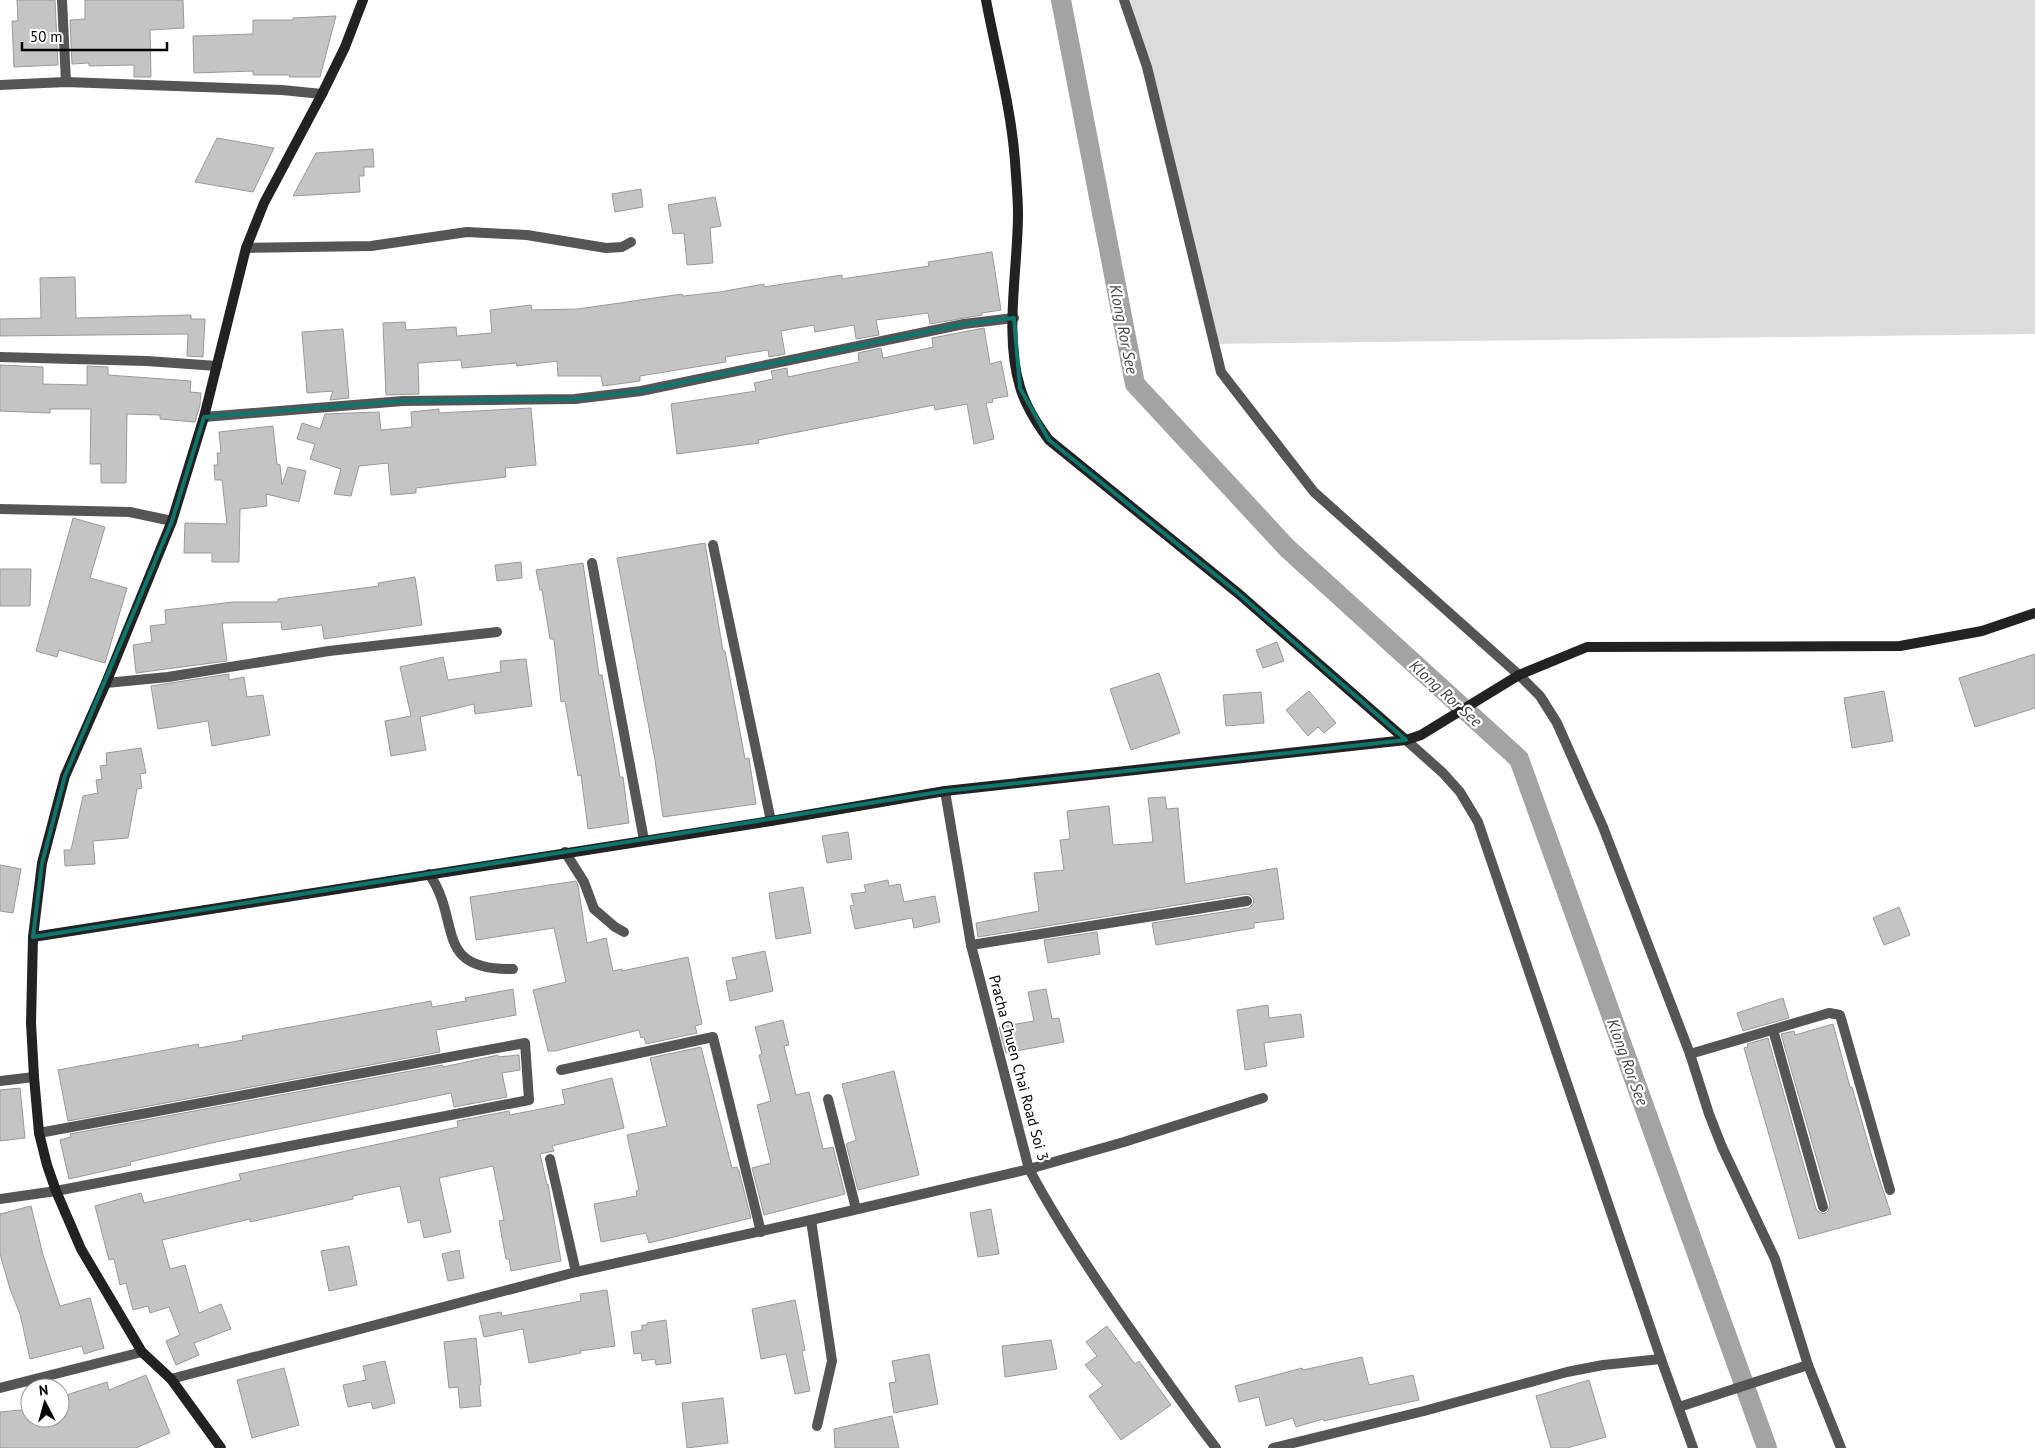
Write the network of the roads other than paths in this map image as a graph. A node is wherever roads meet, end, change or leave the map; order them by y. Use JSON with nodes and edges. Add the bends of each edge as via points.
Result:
{"nodes":[{"id":1,"x":62,"y":0,"type":"edge"},
{"id":2,"x":363,"y":0,"type":"edge"},
{"id":3,"x":986,"y":0,"type":"edge"},
{"id":4,"x":1124,"y":0,"type":"edge"},
{"id":5,"x":66,"y":82,"type":"junction"},
{"id":6,"x":0,"y":85,"type":"edge"},
{"id":7,"x":322,"y":94,"type":"junction"},
{"id":8,"x":631,"y":242,"type":"dead end"},
{"id":9,"x":246,"y":248,"type":"junction"},
{"id":10,"x":1014,"y":318,"type":"junction"},
{"id":11,"x":0,"y":357,"type":"edge"},
{"id":12,"x":217,"y":366,"type":"junction"},
{"id":13,"x":204,"y":417,"type":"junction"},
{"id":14,"x":0,"y":509,"type":"edge"},
{"id":15,"x":172,"y":520,"type":"junction"},
{"id":16,"x":713,"y":545,"type":"dead end"},
{"id":17,"x":592,"y":563,"type":"dead end"},
{"id":18,"x":2035,"y":613,"type":"edge"},
{"id":19,"x":497,"y":632,"type":"dead end"},
{"id":20,"x":1519,"y":675,"type":"junction"},
{"id":21,"x":106,"y":683,"type":"junction"},
{"id":22,"x":1406,"y":740,"type":"junction"},
{"id":23,"x":945,"y":791,"type":"junction"},
{"id":24,"x":772,"y":821,"type":"junction"},
{"id":25,"x":644,"y":840,"type":"junction"},
{"id":26,"x":565,"y":852,"type":"junction"},
{"id":27,"x":429,"y":874,"type":"junction"},
{"id":28,"x":1247,"y":901,"type":"dead end"},
{"id":29,"x":624,"y":932,"type":"dead end"},
{"id":30,"x":33,"y":937,"type":"junction"},
{"id":31,"x":971,"y":945,"type":"junction"},
{"id":32,"x":513,"y":969,"type":"dead end"},
{"id":33,"x":1773,"y":1030,"type":"junction"},
{"id":34,"x":1690,"y":1054,"type":"junction"},
{"id":35,"x":561,"y":1070,"type":"dead end"},
{"id":36,"x":34,"y":1077,"type":"junction"},
{"id":37,"x":0,"y":1080,"type":"edge"},
{"id":38,"x":1263,"y":1098,"type":"dead end"},
{"id":39,"x":828,"y":1099,"type":"dead end"},
{"id":40,"x":40,"y":1133,"type":"junction"},
{"id":41,"x":550,"y":1159,"type":"dead end"},
{"id":42,"x":1029,"y":1169,"type":"junction"},
{"id":43,"x":1890,"y":1190,"type":"dead end"},
{"id":44,"x":56,"y":1191,"type":"junction"},
{"id":45,"x":0,"y":1199,"type":"edge"},
{"id":46,"x":1823,"y":1207,"type":"dead end"},
{"id":47,"x":856,"y":1209,"type":"junction"},
{"id":48,"x":811,"y":1220,"type":"junction"},
{"id":49,"x":761,"y":1232,"type":"junction"},
{"id":50,"x":576,"y":1272,"type":"junction"},
{"id":51,"x":142,"y":1352,"type":"junction"},
{"id":52,"x":1661,"y":1359,"type":"junction"},
{"id":53,"x":1808,"y":1365,"type":"junction"},
{"id":54,"x":171,"y":1379,"type":"junction"},
{"id":55,"x":0,"y":1388,"type":"edge"},
{"id":56,"x":1679,"y":1407,"type":"junction"},
{"id":57,"x":817,"y":1426,"type":"dead end"},
{"id":58,"x":221,"y":1448,"type":"edge"},
{"id":59,"x":1216,"y":1448,"type":"edge"},
{"id":60,"x":1273,"y":1448,"type":"edge"},
{"id":61,"x":1693,"y":1448,"type":"edge"},
{"id":62,"x":1841,"y":1448,"type":"edge"}],
"edges":[{"from":1,"to":5,"type":"street"},
{"from":2,"to":7,"type":"street"},
{"from":3,"to":10,"type":"street","via":[[1014,157],[1018,213]]},
{"from":4,"to":20,"type":"street","via":[[1147,67],[1220,372],[1314,492]]},
{"from":5,"to":6,"type":"street"},
{"from":5,"to":7,"type":"street"},
{"from":7,"to":9,"type":"street","via":[[264,203]]},
{"from":8,"to":9,"type":"street","via":[[622,247],[606,248],[527,235],[467,232],[370,246]]},
{"from":9,"to":12,"type":"street"},
{"from":10,"to":13,"type":"street","via":[[964,324],[641,391],[575,400],[403,400]]},
{"from":10,"to":22,"type":"street","via":[[1015,360],[1020,388],[1035,420],[1050,440],[1239,594]]},
{"from":11,"to":12,"type":"street"},
{"from":12,"to":13,"type":"street"},
{"from":13,"to":15,"type":"street"},
{"from":14,"to":15,"type":"street","via":[[130,512]]},
{"from":15,"to":21,"type":"street"},
{"from":16,"to":24,"type":"street"},
{"from":17,"to":25,"type":"street"},
{"from":18,"to":20,"type":"street","via":[[1982,631],[1900,646],[1587,647]]},
{"from":19,"to":21,"type":"street","via":[[329,651],[168,677]]},
{"from":20,"to":22,"type":"street","via":[[1421,735]]},
{"from":20,"to":34,"type":"street","via":[[1540,696],[1558,723],[1603,827]]},
{"from":21,"to":30,"type":"street","via":[[59,796],[42,863]]},
{"from":22,"to":23,"type":"street"},
{"from":22,"to":52,"type":"street","via":[[1460,792],[1478,822]]},
{"from":23,"to":24,"type":"street"},
{"from":23,"to":31,"type":"street","name":"Pracha Chuen Chai Road Soi 3"},
{"from":24,"to":25,"type":"street"},
{"from":25,"to":26,"type":"street"},
{"from":26,"to":27,"type":"street"},
{"from":26,"to":29,"type":"street","via":[[584,882],[594,909]]},
{"from":27,"to":30,"type":"street"},
{"from":27,"to":32,"type":"street","via":[[440,891],[452,941],[459,952],[482,966]]},
{"from":28,"to":31,"type":"street"},
{"from":30,"to":36,"type":"street","via":[[31,1023]]},
{"from":31,"to":42,"type":"street","name":"Pracha Chuen Chai Road Soi 3"},
{"from":33,"to":34,"type":"street"},
{"from":33,"to":43,"type":"street","via":[[1829,1013],[1842,1018]]},
{"from":33,"to":46,"type":"street"},
{"from":34,"to":53,"type":"street","via":[[1722,1147],[1774,1259]]},
{"from":35,"to":49,"type":"street","via":[[713,1036]]},
{"from":36,"to":37,"type":"street"},
{"from":36,"to":40,"type":"street"},
{"from":38,"to":42,"type":"street"},
{"from":39,"to":47,"type":"street"},
{"from":40,"to":44,"type":"street"},
{"from":40,"to":44,"type":"street","via":[[524,1042],[529,1100]]},
{"from":41,"to":50,"type":"street"},
{"from":42,"to":47,"type":"street"},
{"from":42,"to":59,"type":"street","name":"Pracha Chuen Chai Road Soi 3","via":[[1045,1200],[1106,1295]]},
{"from":44,"to":45,"type":"street"},
{"from":44,"to":51,"type":"street","via":[[81,1248]]},
{"from":47,"to":48,"type":"street"},
{"from":48,"to":49,"type":"street"},
{"from":48,"to":57,"type":"street","via":[[832,1361]]},
{"from":49,"to":50,"type":"street"},
{"from":50,"to":54,"type":"street"},
{"from":51,"to":54,"type":"street"},
{"from":51,"to":55,"type":"street"},
{"from":52,"to":56,"type":"street"},
{"from":52,"to":60,"type":"street","via":[[1603,1364],[1566,1372]]},
{"from":53,"to":56,"type":"street"},
{"from":53,"to":62,"type":"street"},
{"from":54,"to":58,"type":"street"},
{"from":56,"to":61,"type":"street"}]}
